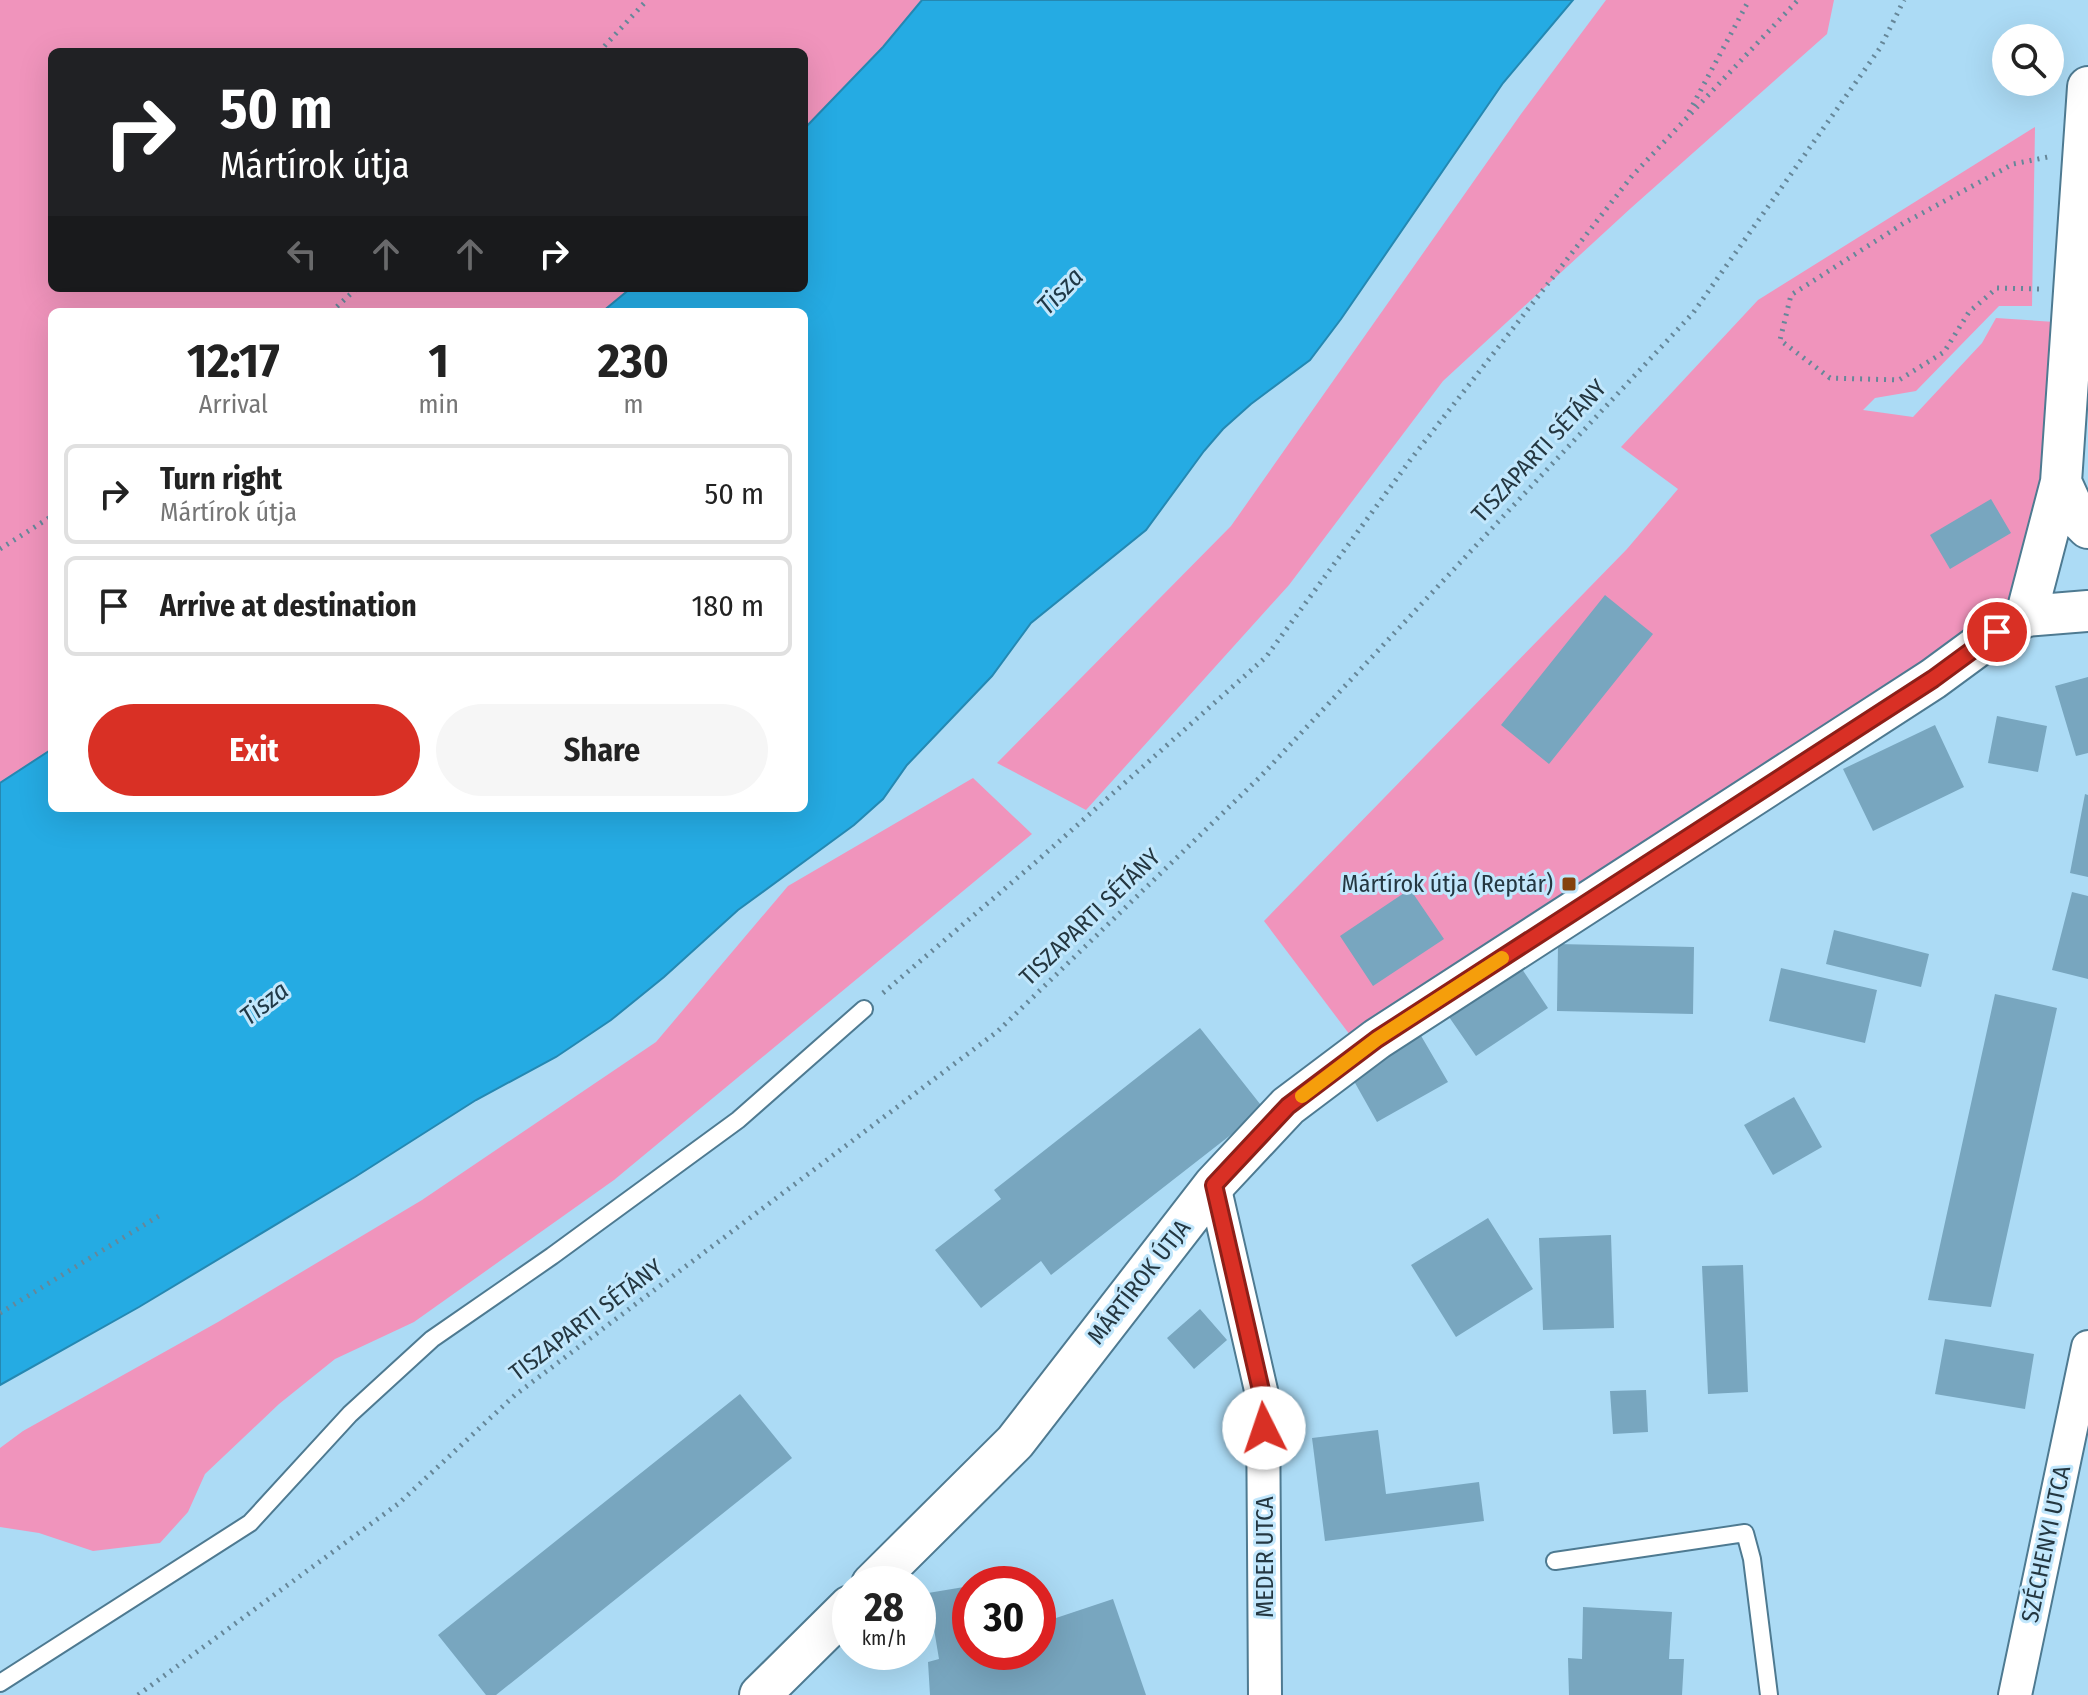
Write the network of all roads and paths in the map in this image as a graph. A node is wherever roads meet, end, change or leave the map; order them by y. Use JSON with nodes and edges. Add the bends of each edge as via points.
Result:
{"nodes":[{"id":1,"x":647,"y":0,"type":"edge"},
{"id":2,"x":1749,"y":0,"type":"edge"},
{"id":3,"x":1798,"y":0,"type":"edge"},
{"id":4,"x":1904,"y":0,"type":"edge"},
{"id":5,"x":603,"y":48,"type":"edge"},
{"id":6,"x":2088,"y":87,"type":"edge"},
{"id":7,"x":1685,"y":119,"type":"junction"},
{"id":8,"x":2084,"y":151,"type":"junction"},
{"id":9,"x":2073,"y":289,"type":"junction"},
{"id":10,"x":353,"y":292,"type":"edge"},
{"id":11,"x":335,"y":308,"type":"edge"},
{"id":12,"x":2061,"y":482,"type":"junction"},
{"id":13,"x":48,"y":519,"type":"edge"},
{"id":14,"x":2088,"y":528,"type":"edge"},
{"id":15,"x":0,"y":549,"type":"edge"},
{"id":16,"x":2088,"y":611,"type":"edge"},
{"id":17,"x":2026,"y":616,"type":"junction"},
{"id":18,"x":864,"y":1009,"type":"joint"},
{"id":19,"x":1214,"y":1185,"type":"junction"},
{"id":20,"x":162,"y":1214,"type":"dead end"},
{"id":21,"x":0,"y":1313,"type":"edge"},
{"id":22,"x":2088,"y":1347,"type":"edge"},
{"id":23,"x":1555,"y":1561,"type":"dead end"},
{"id":24,"x":890,"y":1566,"type":"edge"},
{"id":25,"x":832,"y":1624,"type":"edge"},
{"id":26,"x":0,"y":1683,"type":"edge"},
{"id":27,"x":138,"y":1695,"type":"edge"},
{"id":28,"x":760,"y":1695,"type":"edge"},
{"id":29,"x":1265,"y":1695,"type":"edge"},
{"id":30,"x":1769,"y":1695,"type":"edge"},
{"id":31,"x":2015,"y":1695,"type":"edge"}],
"edges":[{"from":1,"to":5,"type":"path"},
{"from":2,"to":7,"type":"path"},
{"from":3,"to":7,"type":"path"},
{"from":4,"to":27,"type":"path","name":"TISZAPARTI SÉTÁNY","via":[[1880,48],[1693,313],[1261,776],[998,1031],[515,1395],[398,1504]]},
{"from":6,"to":8,"type":"street"},
{"from":7,"to":18,"type":"path","via":[[1632,176],[1516,324],[1266,657]]},
{"from":8,"to":9,"type":"street"},
{"from":8,"to":9,"type":"path","via":[[2013,164],[1904,223],[1791,295],[1780,340],[1830,378],[1899,380],[1944,352],[1969,312],[1997,288]]},
{"from":9,"to":12,"type":"street"},
{"from":10,"to":11,"type":"path"},
{"from":12,"to":14,"type":"street"},
{"from":12,"to":17,"type":"street"},
{"from":13,"to":15,"type":"path"},
{"from":16,"to":17,"type":"street"},
{"from":17,"to":19,"type":"street","name":"MÁRTÍROK ÚTJA","via":[[1377,1039],[1288,1106]]},
{"from":18,"to":26,"type":"lane","via":[[738,1120],[432,1339],[350,1414],[250,1523]]},
{"from":19,"to":24,"type":"street","name":"MÁRTÍROK ÚTJA","via":[[1015,1442]]},
{"from":19,"to":29,"type":"street","name":"MEDER UTCA","via":[[1263,1399]]},
{"from":20,"to":21,"type":"path"},
{"from":22,"to":31,"type":"street","name":"SZÉCHENYI UTCA"},
{"from":23,"to":30,"type":"lane","via":[[1745,1533]]},
{"from":25,"to":28,"type":"street"}]}
